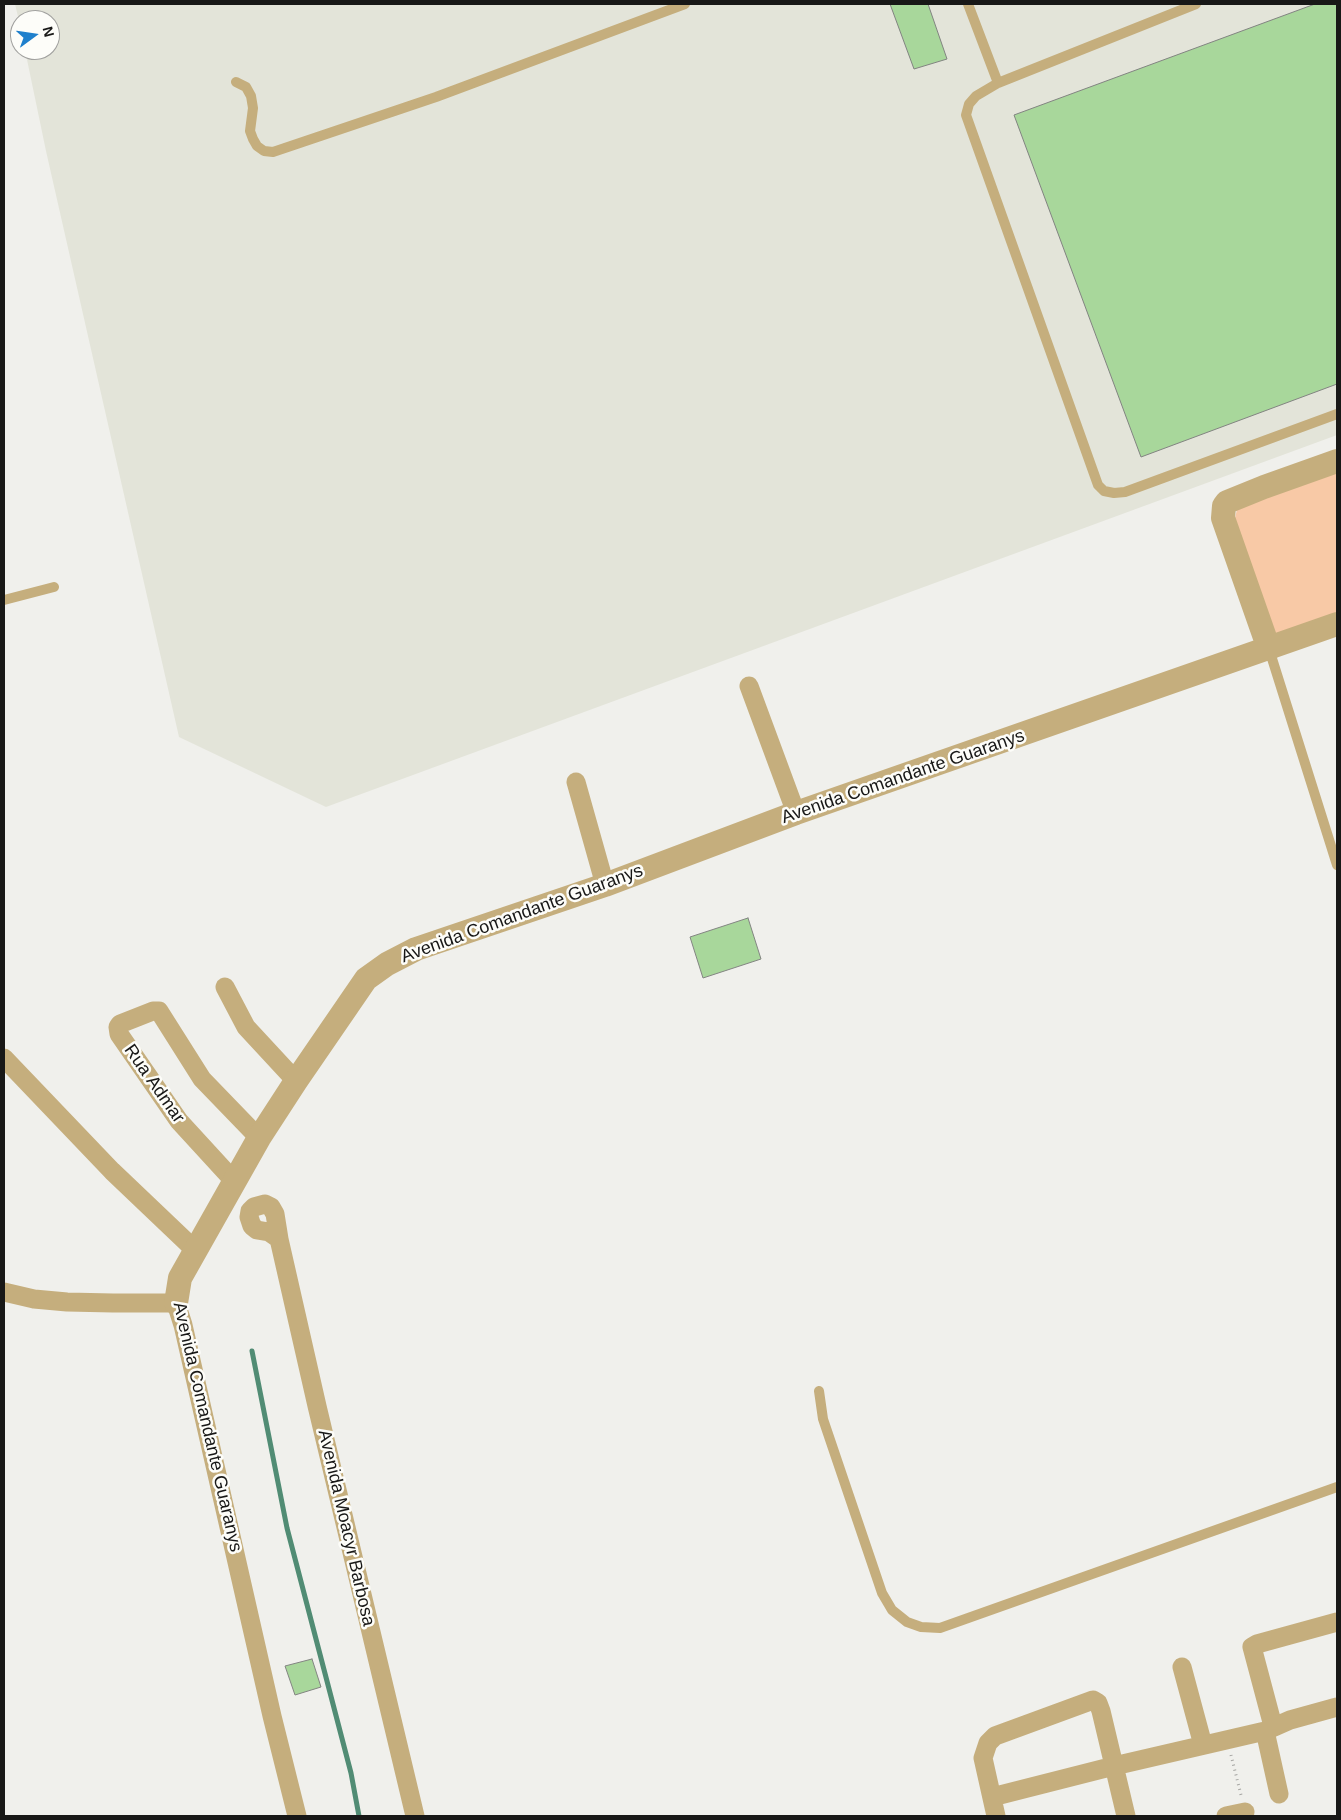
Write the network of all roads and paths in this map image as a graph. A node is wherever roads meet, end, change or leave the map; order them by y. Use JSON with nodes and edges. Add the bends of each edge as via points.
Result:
{"nodes":[{"id":1,"x":686,"y":4,"type":"edge"},
{"id":2,"x":968,"y":4,"type":"edge"},
{"id":3,"x":1196,"y":4,"type":"edge"},
{"id":4,"x":236,"y":82,"type":"dead end"},
{"id":5,"x":998,"y":83,"type":"junction"},
{"id":6,"x":1337,"y":414,"type":"edge"},
{"id":7,"x":1337,"y":461,"type":"edge"},
{"id":8,"x":54,"y":587,"type":"dead end"},
{"id":9,"x":4,"y":600,"type":"edge"},
{"id":10,"x":1337,"y":624,"type":"edge"},
{"id":11,"x":1269,"y":649,"type":"junction"},
{"id":12,"x":749,"y":686,"type":"dead end"},
{"id":13,"x":576,"y":782,"type":"dead end"},
{"id":14,"x":796,"y":814,"type":"junction"},
{"id":15,"x":1337,"y":865,"type":"edge"},
{"id":16,"x":605,"y":885,"type":"junction"},
{"id":17,"x":225,"y":986,"type":"dead end"},
{"id":18,"x":4,"y":1058,"type":"edge"},
{"id":19,"x":296,"y":1081,"type":"junction"},
{"id":20,"x":259,"y":1138,"type":"junction"},
{"id":21,"x":234,"y":1181,"type":"junction"},
{"id":22,"x":278,"y":1239,"type":"dead end"},
{"id":23,"x":196,"y":1251,"type":"junction"},
{"id":24,"x":4,"y":1292,"type":"edge"},
{"id":25,"x":176,"y":1303,"type":"junction"},
{"id":26,"x":818,"y":1391,"type":"dead end"},
{"id":27,"x":1337,"y":1487,"type":"edge"},
{"id":28,"x":1337,"y":1622,"type":"edge"},
{"id":29,"x":1182,"y":1667,"type":"dead end"},
{"id":30,"x":1337,"y":1708,"type":"edge"},
{"id":31,"x":1269,"y":1729,"type":"junction"},
{"id":32,"x":1228,"y":1740,"type":"junction"},
{"id":33,"x":1203,"y":1746,"type":"junction"},
{"id":34,"x":1114,"y":1766,"type":"junction"},
{"id":35,"x":1279,"y":1794,"type":"dead end"},
{"id":36,"x":992,"y":1797,"type":"junction"},
{"id":37,"x":1245,"y":1812,"type":"joint"},
{"id":38,"x":297,"y":1816,"type":"edge"},
{"id":39,"x":415,"y":1816,"type":"edge"},
{"id":40,"x":996,"y":1816,"type":"edge"},
{"id":41,"x":1126,"y":1816,"type":"edge"},
{"id":42,"x":1226,"y":1816,"type":"edge"}],
"edges":[{"from":1,"to":4,"type":"lane","via":[[436,97],[273,152],[264,151],[253,139],[250,131],[251,96],[246,87]]},
{"from":2,"to":5,"type":"lane"},
{"from":3,"to":5,"type":"lane"},
{"from":5,"to":6,"type":"lane","via":[[976,96],[966,115],[1098,485],[1104,491],[1126,492]]},
{"from":7,"to":11,"type":"street","via":[[1227,502],[1224,506],[1223,518]]},
{"from":8,"to":9,"type":"lane"},
{"from":10,"to":11,"type":"street","name":"Avenida Comandante Guaranys"},
{"from":11,"to":14,"type":"street","name":"Avenida Comandante Guaranys"},
{"from":11,"to":15,"type":"lane"},
{"from":12,"to":14,"type":"street"},
{"from":13,"to":16,"type":"street"},
{"from":14,"to":16,"type":"street","name":"Avenida Comandante Guaranys"},
{"from":16,"to":19,"type":"street","name":"Avenida Comandante Guaranys","via":[[416,949],[387,964],[366,979]]},
{"from":17,"to":19,"type":"street","via":[[246,1027]]},
{"from":18,"to":23,"type":"street","via":[[112,1171]]},
{"from":19,"to":20,"type":"street","name":"Avenida Comandante Guaranys"},
{"from":20,"to":21,"type":"street","name":"Avenida Comandante Guaranys"},
{"from":20,"to":21,"type":"street","name":"Rua Admar","via":[[202,1079],[159,1011],[120,1024],[119,1034],[178,1121]]},
{"from":21,"to":23,"type":"street","name":"Avenida Comandante Guaranys"},
{"from":22,"to":39,"type":"street","name":"Avenida Moacyr Barbosa"},
{"from":23,"to":25,"type":"street","name":"Avenida Comandante Guaranys","via":[[180,1278]]},
{"from":24,"to":25,"type":"street","via":[[68,1302]]},
{"from":25,"to":38,"type":"street","name":"Avenida Comandante Guaranys","via":[[184,1325]]},
{"from":26,"to":27,"type":"lane","via":[[823,1419],[882,1593],[892,1610],[907,1622],[921,1627],[940,1628]]},
{"from":28,"to":31,"type":"street","via":[[1252,1647]]},
{"from":29,"to":33,"type":"street"},
{"from":30,"to":31,"type":"street"},
{"from":31,"to":32,"type":"street"},
{"from":31,"to":35,"type":"street"},
{"from":32,"to":33,"type":"street"},
{"from":32,"to":37,"type":"path"},
{"from":33,"to":34,"type":"street"},
{"from":34,"to":36,"type":"street"},
{"from":34,"to":36,"type":"street","via":[[1102,1711],[1093,1700],[995,1736],[988,1743],[983,1758]]},
{"from":34,"to":41,"type":"street"},
{"from":36,"to":40,"type":"street"},
{"from":37,"to":42,"type":"street"}]}
